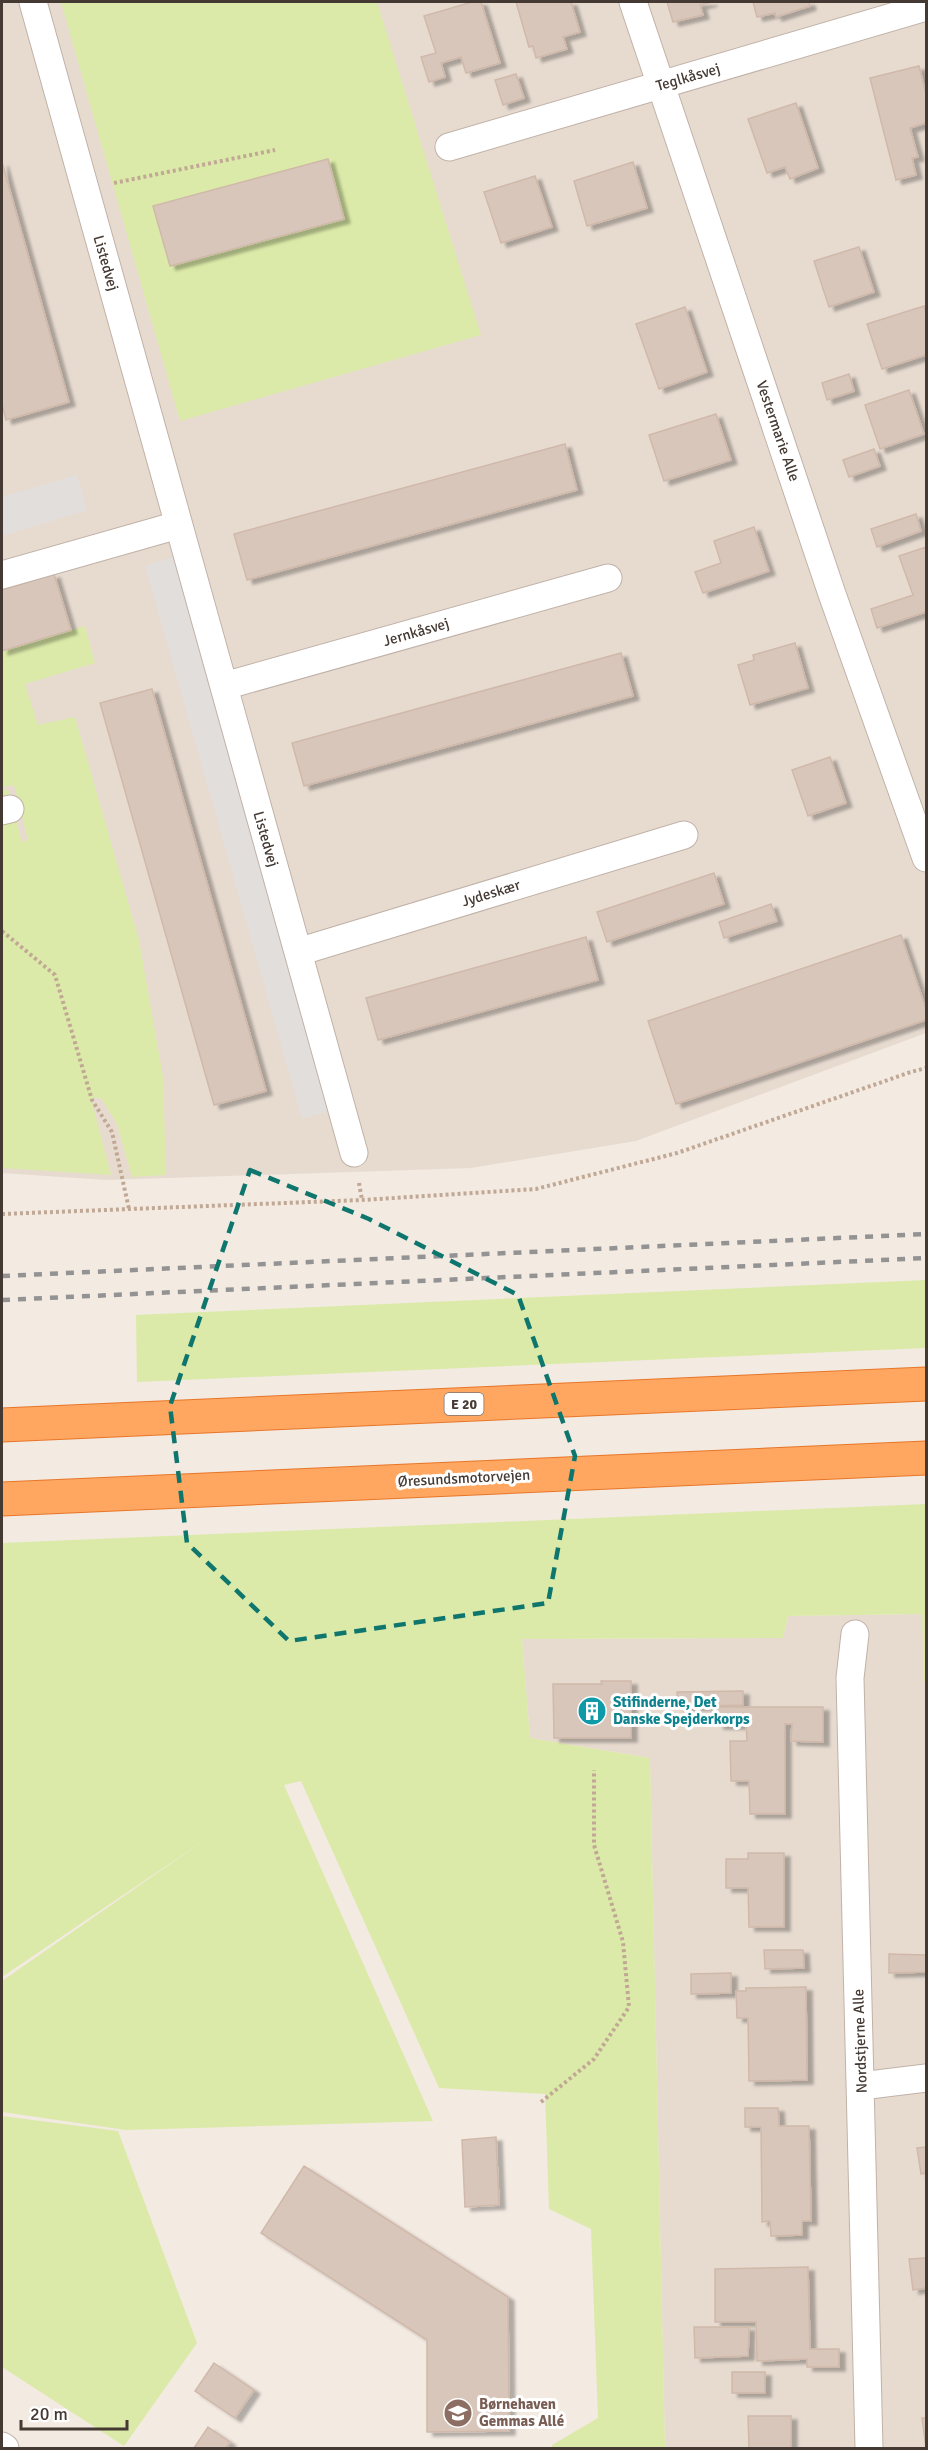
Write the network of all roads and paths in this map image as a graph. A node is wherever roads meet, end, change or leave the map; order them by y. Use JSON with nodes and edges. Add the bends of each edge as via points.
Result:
{"nodes":[{"id":1,"x":33,"y":2,"type":"edge"},
{"id":2,"x":633,"y":2,"type":"edge"},
{"id":3,"x":927,"y":7,"type":"edge"},
{"id":4,"x":661,"y":85,"type":"junction"},
{"id":5,"x":449,"y":147,"type":"dead end"},
{"id":6,"x":275,"y":150,"type":"dead end"},
{"id":7,"x":85,"y":189,"type":"junction"},
{"id":8,"x":178,"y":525,"type":"junction"},
{"id":9,"x":2,"y":575,"type":"edge"},
{"id":10,"x":608,"y":578,"type":"dead end"},
{"id":11,"x":224,"y":686,"type":"junction"},
{"id":12,"x":684,"y":835,"type":"dead end"},
{"id":13,"x":927,"y":858,"type":"edge"},
{"id":14,"x":2,"y":931,"type":"edge"},
{"id":15,"x":298,"y":952,"type":"junction"},
{"id":16,"x":927,"y":1068,"type":"edge"},
{"id":17,"x":354,"y":1153,"type":"dead end"},
{"id":18,"x":129,"y":1209,"type":"junction"},
{"id":19,"x":2,"y":1214,"type":"edge"},
{"id":20,"x":927,"y":1384,"type":"edge"},
{"id":21,"x":2,"y":1425,"type":"edge"},
{"id":22,"x":927,"y":1458,"type":"edge"},
{"id":23,"x":2,"y":1499,"type":"edge"},
{"id":24,"x":855,"y":1634,"type":"dead end"},
{"id":25,"x":594,"y":1770,"type":"dead end"},
{"id":26,"x":927,"y":2078,"type":"edge"},
{"id":27,"x":861,"y":2086,"type":"junction"},
{"id":28,"x":541,"y":2102,"type":"dead end"},
{"id":29,"x":869,"y":2448,"type":"edge"}],
"edges":[{"from":1,"to":7,"type":"street","name":"Listedvej"},
{"from":2,"to":4,"type":"street","name":"Vestermarie Alle"},
{"from":3,"to":4,"type":"street","name":"Teglkåsvej"},
{"from":4,"to":5,"type":"street","name":"Teglkåsvej"},
{"from":4,"to":13,"type":"street","name":"Vestermarie Alle"},
{"from":6,"to":7,"type":"path"},
{"from":7,"to":8,"type":"street","name":"Listedvej"},
{"from":8,"to":9,"type":"street"},
{"from":8,"to":11,"type":"street","name":"Listedvej"},
{"from":10,"to":11,"type":"street","name":"Jernkåsvej"},
{"from":11,"to":15,"type":"street","name":"Listedvej"},
{"from":12,"to":15,"type":"street","name":"Jydeskær"},
{"from":14,"to":18,"type":"path","via":[[55,975],[92,1100],[112,1132]]},
{"from":15,"to":17,"type":"street","name":"Listedvej"},
{"from":16,"to":18,"type":"path","via":[[676,1153],[536,1189]]},
{"from":18,"to":19,"type":"path"},
{"from":20,"to":21,"type":"highway","number":"E 20"},
{"from":22,"to":23,"type":"highway","name":"Øresundsmotorvejen"},
{"from":24,"to":27,"type":"street","name":"Nordstjerne Alle","via":[[850,1678]]},
{"from":25,"to":28,"type":"path","via":[[594,1845],[623,1942],[629,2007],[594,2059]]},
{"from":26,"to":27,"type":"street"},
{"from":27,"to":29,"type":"street","name":"Nordstjerne Alle"}]}
